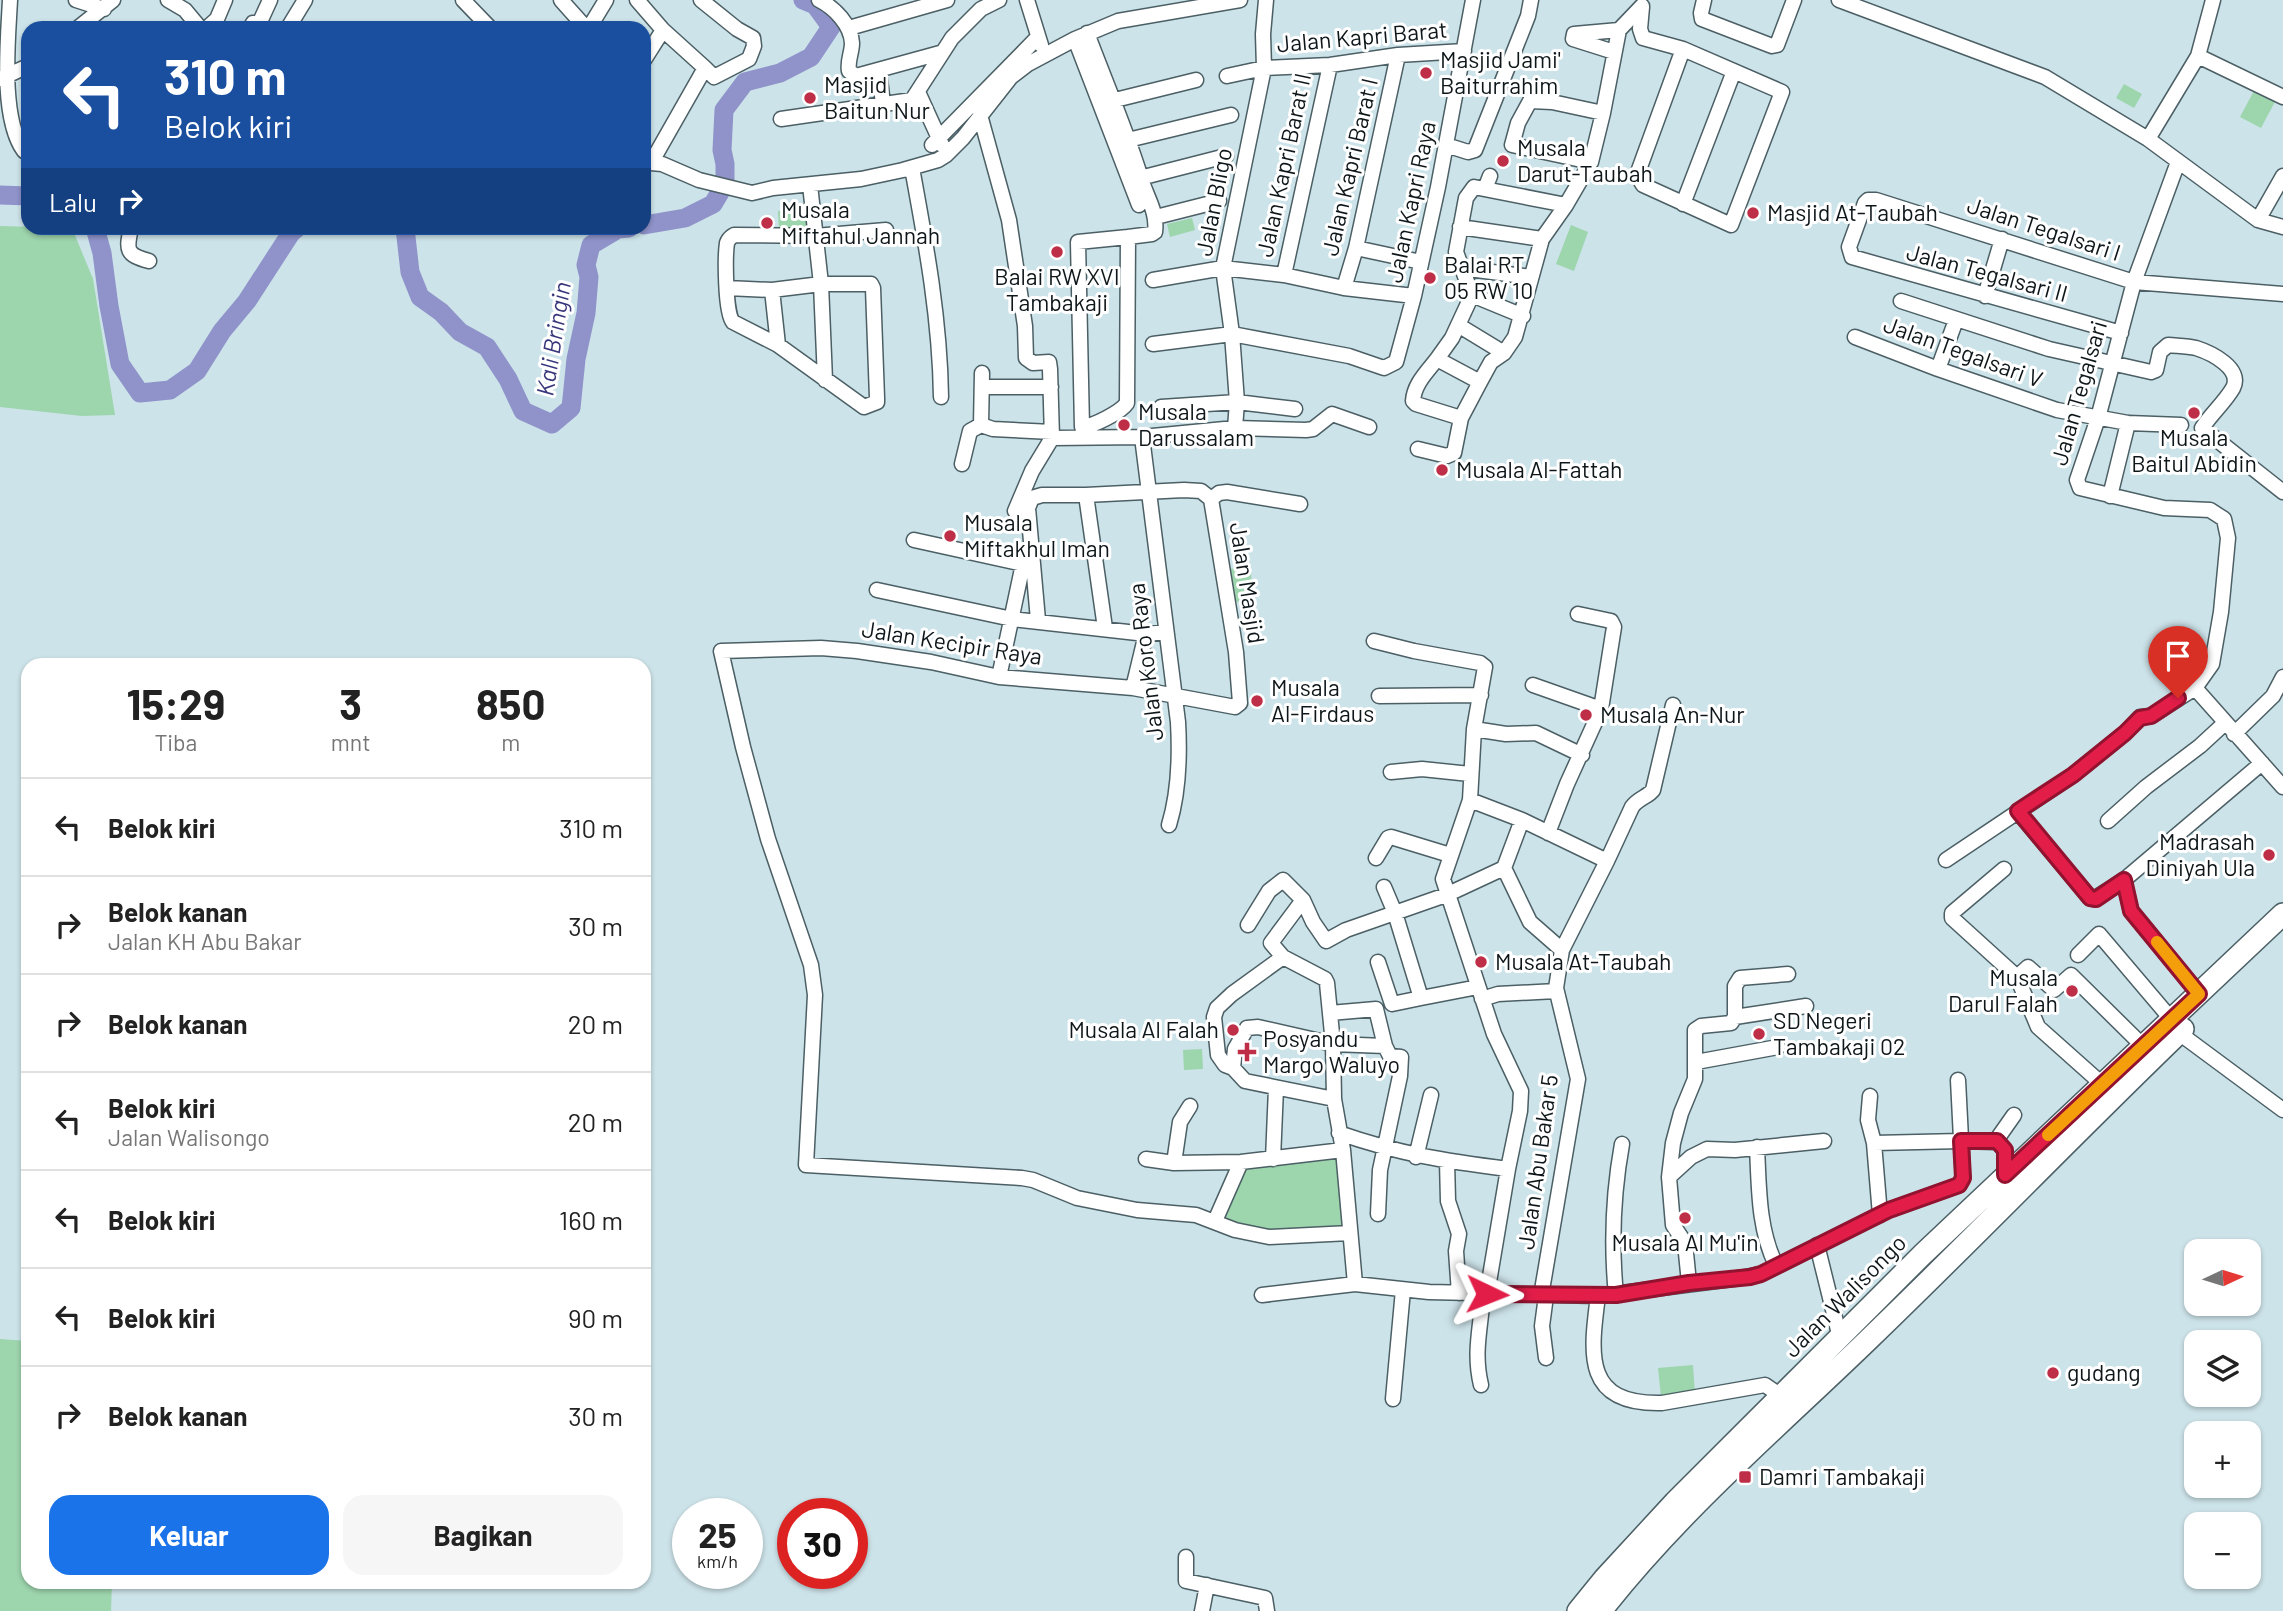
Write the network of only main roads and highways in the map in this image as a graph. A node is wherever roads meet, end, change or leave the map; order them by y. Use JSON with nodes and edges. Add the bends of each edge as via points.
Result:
{"nodes":[{"id":1,"x":2283,"y":914,"type":"edge"},
{"id":2,"x":2283,"y":933,"type":"edge"},
{"id":3,"x":2176,"y":1027,"type":"junction"},
{"id":4,"x":1578,"y":1611,"type":"edge"},
{"id":5,"x":1601,"y":1611,"type":"edge"}],
"edges":[{"from":1,"to":3,"type":"highway","name":"Jalan Walisongo","via":[[2199,994]]},
{"from":2,"to":3,"type":"highway","name":"Jalan Walisongo"},
{"from":3,"to":4,"type":"highway","name":"Jalan Walisongo","via":[[2144,1047],[2005,1175],[1675,1502]]},
{"from":3,"to":5,"type":"highway","name":"Jalan Walisongo","via":[[1872,1337],[1647,1555]]}]}
